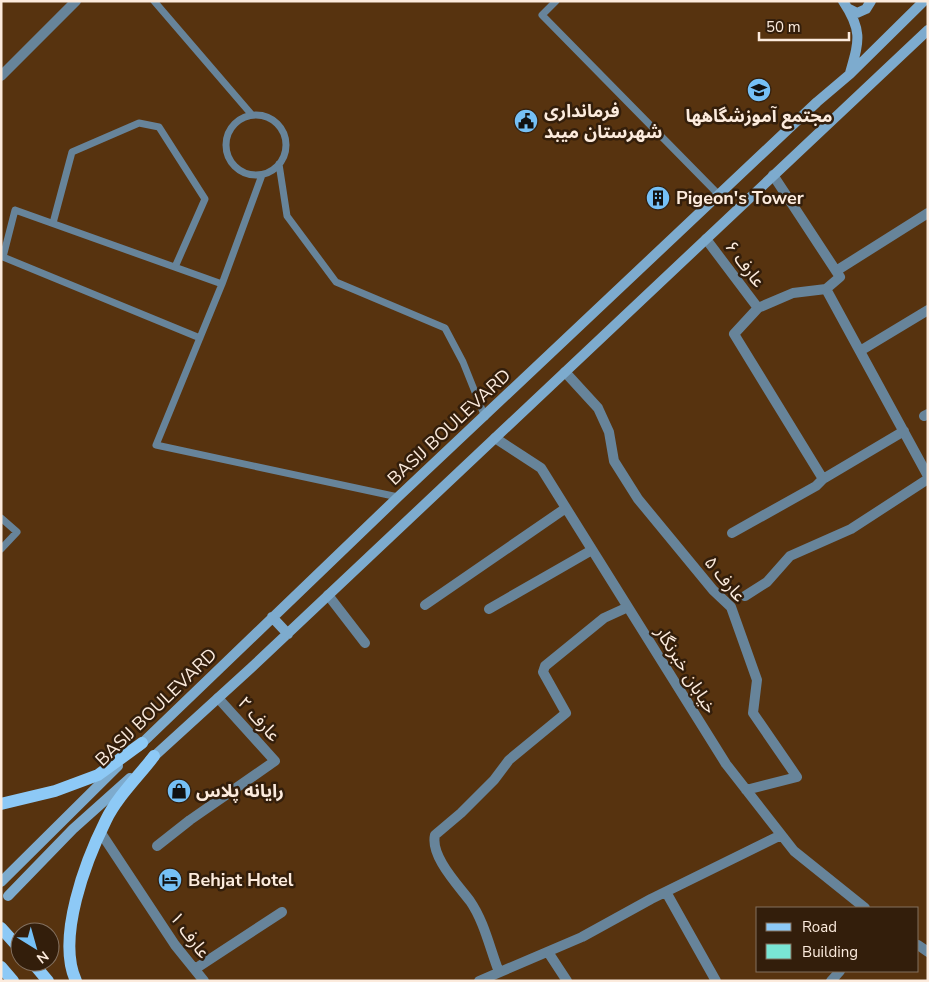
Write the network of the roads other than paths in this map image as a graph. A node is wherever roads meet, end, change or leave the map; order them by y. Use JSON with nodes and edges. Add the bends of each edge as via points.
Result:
{"nodes":[{"id":1,"x":76,"y":1,"type":"edge"},
{"id":2,"x":154,"y":1,"type":"edge"},
{"id":3,"x":556,"y":1,"type":"edge"},
{"id":4,"x":871,"y":1,"type":"edge"},
{"id":5,"x":924,"y":1,"type":"edge"},
{"id":6,"x":846,"y":5,"type":"edge"},
{"id":7,"x":928,"y":30,"type":"edge"},
{"id":8,"x":850,"y":74,"type":"junction"},
{"id":9,"x":1,"y":76,"type":"edge"},
{"id":10,"x":252,"y":115,"type":"junction"},
{"id":11,"x":279,"y":164,"type":"junction"},
{"id":12,"x":262,"y":175,"type":"junction"},
{"id":13,"x":774,"y":175,"type":"junction"},
{"id":14,"x":719,"y":196,"type":"junction"},
{"id":15,"x":928,"y":213,"type":"edge"},
{"id":16,"x":52,"y":223,"type":"junction"},
{"id":17,"x":706,"y":239,"type":"junction"},
{"id":18,"x":174,"y":267,"type":"junction"},
{"id":19,"x":838,"y":274,"type":"junction"},
{"id":20,"x":222,"y":284,"type":"junction"},
{"id":21,"x":826,"y":289,"type":"junction"},
{"id":22,"x":758,"y":308,"type":"junction"},
{"id":23,"x":928,"y":310,"type":"edge"},
{"id":24,"x":200,"y":338,"type":"junction"},
{"id":25,"x":860,"y":351,"type":"junction"},
{"id":26,"x":565,"y":372,"type":"junction"},
{"id":27,"x":485,"y":417,"type":"junction"},
{"id":28,"x":904,"y":431,"type":"junction"},
{"id":29,"x":495,"y":438,"type":"junction"},
{"id":30,"x":928,"y":477,"type":"edge"},
{"id":31,"x":823,"y":479,"type":"junction"},
{"id":32,"x":398,"y":497,"type":"junction"},
{"id":33,"x":566,"y":508,"type":"junction"},
{"id":34,"x":1,"y":518,"type":"edge"},
{"id":35,"x":732,"y":533,"type":"dead end"},
{"id":36,"x":1,"y":549,"type":"edge"},
{"id":37,"x":592,"y":550,"type":"junction"},
{"id":38,"x":328,"y":595,"type":"junction"},
{"id":39,"x":745,"y":596,"type":"dead end"},
{"id":40,"x":425,"y":605,"type":"dead end"},
{"id":41,"x":628,"y":607,"type":"junction"},
{"id":42,"x":489,"y":609,"type":"dead end"},
{"id":43,"x":272,"y":617,"type":"junction"},
{"id":44,"x":288,"y":634,"type":"junction"},
{"id":45,"x":365,"y":643,"type":"dead end"},
{"id":46,"x":218,"y":698,"type":"junction"},
{"id":47,"x":142,"y":742,"type":"junction"},
{"id":48,"x":154,"y":756,"type":"junction"},
{"id":49,"x":746,"y":790,"type":"junction"},
{"id":50,"x":1,"y":804,"type":"edge"},
{"id":51,"x":100,"y":833,"type":"junction"},
{"id":52,"x":781,"y":835,"type":"junction"},
{"id":53,"x":157,"y":846,"type":"dead end"},
{"id":54,"x":1,"y":882,"type":"edge"},
{"id":55,"x":666,"y":892,"type":"junction"},
{"id":56,"x":8,"y":896,"type":"dead end"},
{"id":57,"x":863,"y":907,"type":"edge"},
{"id":58,"x":282,"y":912,"type":"dead end"},
{"id":59,"x":1,"y":928,"type":"edge"},
{"id":60,"x":10,"y":938,"type":"edge"},
{"id":61,"x":548,"y":952,"type":"junction"},
{"id":62,"x":1,"y":967,"type":"edge"},
{"id":63,"x":195,"y":969,"type":"junction"},
{"id":64,"x":498,"y":972,"type":"junction"},
{"id":65,"x":13,"y":981,"type":"edge"},
{"id":66,"x":76,"y":981,"type":"edge"},
{"id":67,"x":204,"y":981,"type":"edge"},
{"id":68,"x":479,"y":981,"type":"edge"},
{"id":69,"x":567,"y":981,"type":"edge"},
{"id":70,"x":716,"y":981,"type":"edge"}],
"edges":[{"from":1,"to":9,"type":"street"},
{"from":2,"to":10,"type":"lane"},
{"from":3,"to":14,"type":"lane","via":[[542,15]]},
{"from":4,"to":6,"type":"main road","via":[[866,9],[856,12]]},
{"from":5,"to":8,"type":"main road","name":"BASIJ BOULEVARD"},
{"from":6,"to":8,"type":"main road","via":[[854,17],[859,42]]},
{"from":7,"to":13,"type":"main road","name":"BASIJ BOULEVARD"},
{"from":8,"to":14,"type":"main road","name":"BASIJ BOULEVARD"},
{"from":10,"to":11,"type":"lane","via":[[266,117],[281,128],[286,146]]},
{"from":10,"to":12,"type":"lane","via":[[231,127],[225,147],[237,169],[251,175]]},
{"from":11,"to":12,"type":"lane"},
{"from":11,"to":27,"type":"lane","via":[[287,216],[336,282],[445,328]]},
{"from":12,"to":20,"type":"lane"},
{"from":13,"to":17,"type":"main road","name":"BASIJ BOULEVARD"},
{"from":13,"to":19,"type":"street"},
{"from":14,"to":27,"type":"main road","name":"BASIJ BOULEVARD"},
{"from":15,"to":19,"type":"street"},
{"from":16,"to":18,"type":"lane"},
{"from":16,"to":18,"type":"lane","via":[[72,152],[139,124],[159,127],[205,199]]},
{"from":16,"to":24,"type":"lane","via":[[15,210],[3,257]]},
{"from":17,"to":22,"type":"street","name":"عارف ۶"},
{"from":17,"to":26,"type":"main road","name":"BASIJ BOULEVARD"},
{"from":18,"to":20,"type":"lane"},
{"from":19,"to":21,"type":"street"},
{"from":20,"to":24,"type":"lane"},
{"from":21,"to":22,"type":"street","via":[[793,293]]},
{"from":21,"to":25,"type":"street"},
{"from":22,"to":31,"type":"street","via":[[734,334]]},
{"from":23,"to":25,"type":"street"},
{"from":24,"to":32,"type":"lane","via":[[156,444]]},
{"from":25,"to":28,"type":"street"},
{"from":26,"to":29,"type":"main road","name":"BASIJ BOULEVARD"},
{"from":26,"to":49,"type":"street","name":"عارف ۵","via":[[598,408],[609,432],[614,461],[638,499],[713,590],[731,607],[758,680],[753,713],[797,777]]},
{"from":27,"to":32,"type":"main road","name":"BASIJ BOULEVARD"},
{"from":28,"to":30,"type":"street"},
{"from":28,"to":31,"type":"street"},
{"from":29,"to":33,"type":"street","name":"خیابان خبرنگار","via":[[541,468]]},
{"from":29,"to":38,"type":"main road","name":"BASIJ BOULEVARD"},
{"from":30,"to":39,"type":"street","via":[[851,528],[790,556],[767,582]]},
{"from":31,"to":35,"type":"street"},
{"from":32,"to":43,"type":"main road","name":"BASIJ BOULEVARD"},
{"from":33,"to":37,"type":"street","name":"خیابان خبرنگار"},
{"from":33,"to":40,"type":"street"},
{"from":34,"to":36,"type":"lane","via":[[17,532]]},
{"from":37,"to":41,"type":"street","name":"خیابان خبرنگار"},
{"from":37,"to":42,"type":"street"},
{"from":38,"to":44,"type":"main road","name":"BASIJ BOULEVARD"},
{"from":38,"to":45,"type":"street"},
{"from":41,"to":49,"type":"street","name":"خیابان خبرنگار","via":[[726,764]]},
{"from":41,"to":64,"type":"street","via":[[604,618],[545,666],[543,672],[566,713],[508,760],[494,780],[435,835],[435,849],[481,922]]},
{"from":43,"to":44,"type":"main road"},
{"from":43,"to":47,"type":"main road","name":"BASIJ BOULEVARD"},
{"from":44,"to":46,"type":"main road","name":"BASIJ BOULEVARD"},
{"from":46,"to":48,"type":"main road","name":"BASIJ BOULEVARD"},
{"from":46,"to":53,"type":"street","name":"عارف ۲","via":[[275,761]]},
{"from":47,"to":50,"type":"main road","via":[[98,775],[55,791]]},
{"from":47,"to":54,"type":"main road","name":"BASIJ BOULEVARD"},
{"from":48,"to":51,"type":"main road","via":[[106,818]]},
{"from":48,"to":56,"type":"main road","name":"BASIJ BOULEVARD","via":[[73,829]]},
{"from":49,"to":52,"type":"street","name":"خیابان خبرنگار"},
{"from":51,"to":63,"type":"street","name":"عارف ۱","via":[[175,945]]},
{"from":51,"to":66,"type":"main road","via":[[71,915],[68,953]]},
{"from":52,"to":55,"type":"street"},
{"from":52,"to":57,"type":"street","name":"خیابان خبرنگار","via":[[794,851]]},
{"from":55,"to":61,"type":"street"},
{"from":55,"to":70,"type":"street"},
{"from":58,"to":63,"type":"street"},
{"from":59,"to":60,"type":"main road"},
{"from":61,"to":64,"type":"street"},
{"from":61,"to":69,"type":"street"},
{"from":62,"to":65,"type":"main road"},
{"from":63,"to":67,"type":"street","name":"عارف ۱"},
{"from":64,"to":68,"type":"street"}]}
